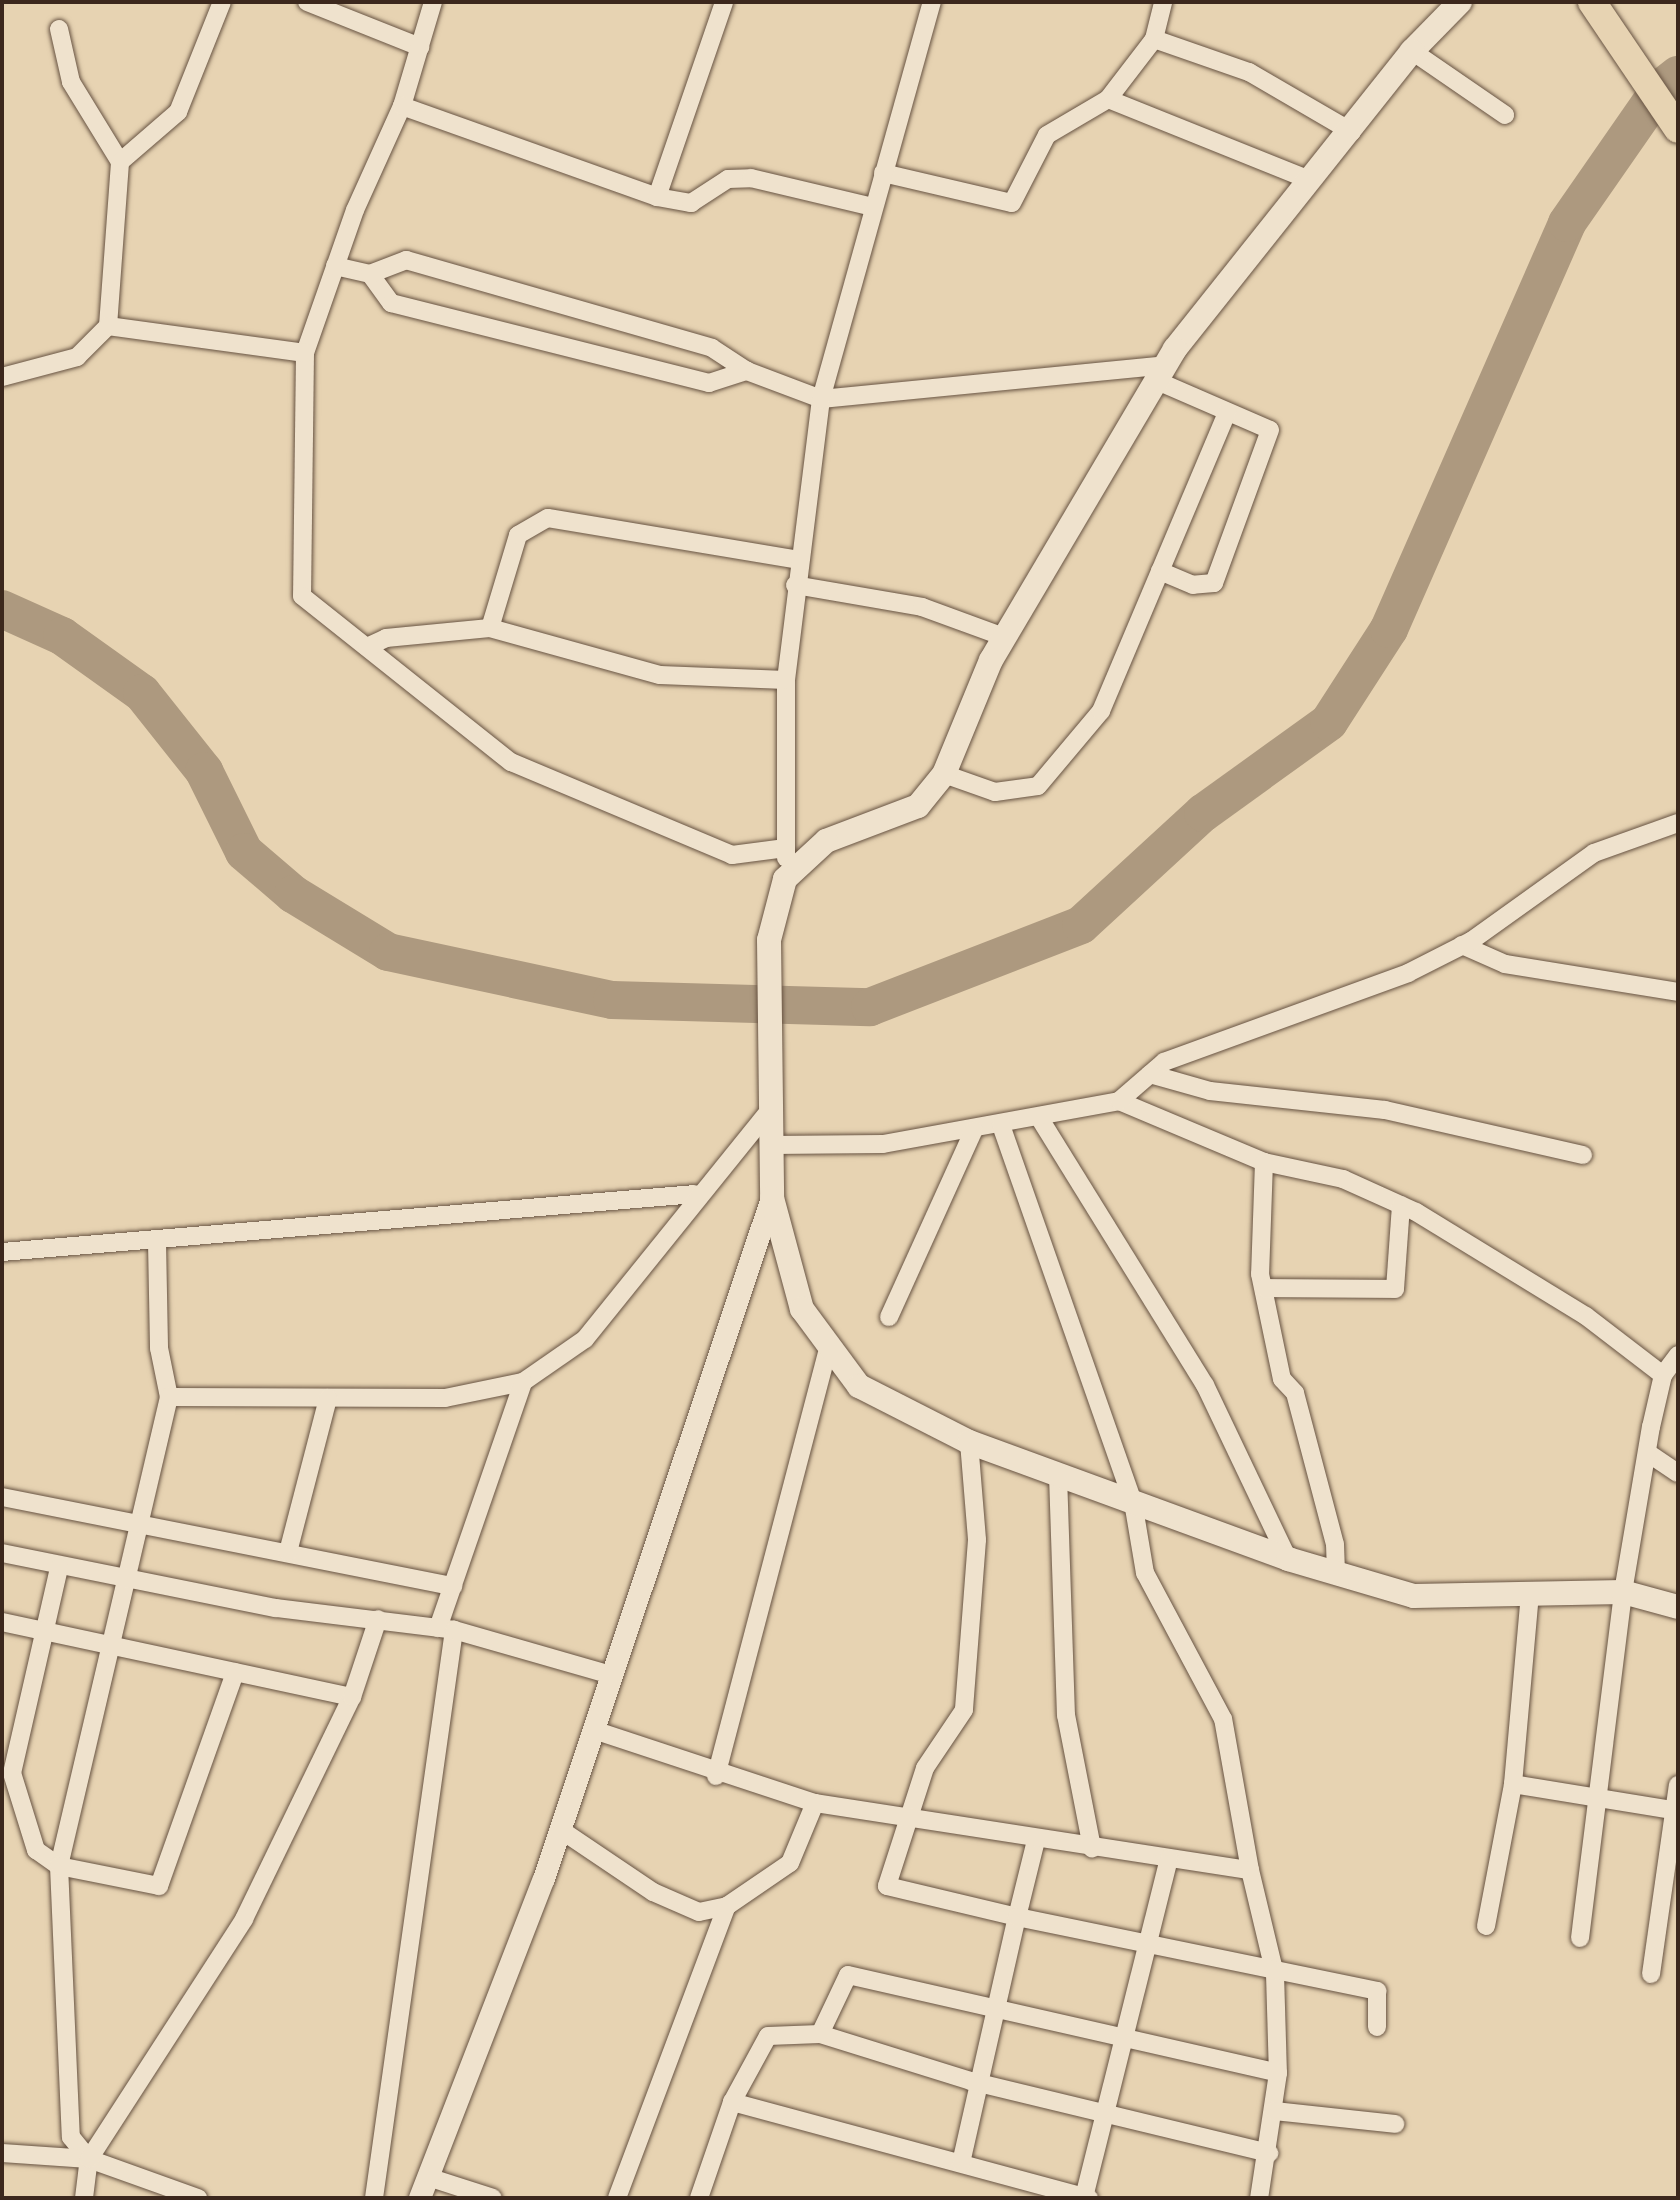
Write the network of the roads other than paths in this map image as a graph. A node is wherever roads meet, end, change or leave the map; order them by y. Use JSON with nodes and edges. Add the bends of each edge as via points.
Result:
{"nodes":[{"id":1,"x":222,"y":2,"type":"edge"},
{"id":2,"x":307,"y":2,"type":"edge"},
{"id":3,"x":433,"y":2,"type":"edge"},
{"id":4,"x":724,"y":2,"type":"edge"},
{"id":5,"x":1163,"y":2,"type":"edge"},
{"id":6,"x":1460,"y":2,"type":"edge"},
{"id":7,"x":1592,"y":2,"type":"edge"},
{"id":8,"x":928,"y":3,"type":"edge"},
{"id":9,"x":59,"y":29,"type":"dead end"},
{"id":10,"x":1154,"y":39,"type":"junction"},
{"id":11,"x":420,"y":47,"type":"junction"},
{"id":12,"x":1412,"y":51,"type":"junction"},
{"id":13,"x":1108,"y":99,"type":"junction"},
{"id":14,"x":402,"y":106,"type":"junction"},
{"id":15,"x":1505,"y":115,"type":"dead end"},
{"id":16,"x":1678,"y":129,"type":"edge"},
{"id":17,"x":1352,"y":132,"type":"junction"},
{"id":18,"x":120,"y":162,"type":"junction"},
{"id":19,"x":883,"y":173,"type":"junction"},
{"id":20,"x":1309,"y":180,"type":"junction"},
{"id":21,"x":657,"y":197,"type":"junction"},
{"id":22,"x":873,"y":207,"type":"junction"},
{"id":23,"x":335,"y":266,"type":"junction"},
{"id":24,"x":370,"y":274,"type":"junction"},
{"id":25,"x":108,"y":326,"type":"junction"},
{"id":26,"x":305,"y":353,"type":"junction"},
{"id":27,"x":747,"y":371,"type":"junction"},
{"id":28,"x":1160,"y":372,"type":"junction"},
{"id":29,"x":2,"y":377,"type":"edge"},
{"id":30,"x":821,"y":399,"type":"junction"},
{"id":31,"x":1227,"y":412,"type":"junction"},
{"id":32,"x":798,"y":560,"type":"junction"},
{"id":33,"x":1160,"y":571,"type":"junction"},
{"id":34,"x":795,"y":585,"type":"junction"},
{"id":35,"x":490,"y":628,"type":"junction"},
{"id":36,"x":1004,"y":637,"type":"junction"},
{"id":37,"x":367,"y":647,"type":"junction"},
{"id":38,"x":786,"y":680,"type":"junction"},
{"id":39,"x":944,"y":774,"type":"junction"},
{"id":40,"x":1678,"y":823,"type":"edge"},
{"id":41,"x":786,"y":848,"type":"junction"},
{"id":42,"x":785,"y":879,"type":"junction"},
{"id":43,"x":1462,"y":945,"type":"junction"},
{"id":44,"x":1678,"y":992,"type":"edge"},
{"id":45,"x":1150,"y":1074,"type":"junction"},
{"id":46,"x":1119,"y":1101,"type":"junction"},
{"id":47,"x":770,"y":1110,"type":"junction"},
{"id":48,"x":1040,"y":1119,"type":"junction"},
{"id":49,"x":1001,"y":1125,"type":"junction"},
{"id":50,"x":974,"y":1130,"type":"junction"},
{"id":51,"x":771,"y":1145,"type":"junction"},
{"id":52,"x":1583,"y":1155,"type":"dead end"},
{"id":53,"x":1264,"y":1162,"type":"junction"},
{"id":54,"x":695,"y":1194,"type":"junction"},
{"id":55,"x":772,"y":1198,"type":"junction"},
{"id":56,"x":1401,"y":1205,"type":"junction"},
{"id":57,"x":157,"y":1242,"type":"junction"},
{"id":58,"x":2,"y":1252,"type":"edge"},
{"id":59,"x":1265,"y":1288,"type":"junction"},
{"id":60,"x":889,"y":1317,"type":"dead end"},
{"id":61,"x":829,"y":1345,"type":"junction"},
{"id":62,"x":1678,"y":1355,"type":"edge"},
{"id":63,"x":1663,"y":1375,"type":"junction"},
{"id":64,"x":523,"y":1382,"type":"junction"},
{"id":65,"x":169,"y":1397,"type":"junction"},
{"id":66,"x":328,"y":1398,"type":"junction"},
{"id":67,"x":969,"y":1442,"type":"junction"},
{"id":68,"x":1651,"y":1455,"type":"junction"},
{"id":69,"x":1678,"y":1473,"type":"edge"},
{"id":70,"x":1058,"y":1475,"type":"junction"},
{"id":71,"x":2,"y":1497,"type":"edge"},
{"id":72,"x":1133,"y":1502,"type":"junction"},
{"id":73,"x":142,"y":1525,"type":"junction"},
{"id":74,"x":288,"y":1552,"type":"junction"},
{"id":75,"x":2,"y":1553,"type":"edge"},
{"id":76,"x":1288,"y":1559,"type":"junction"},
{"id":77,"x":59,"y":1568,"type":"junction"},
{"id":78,"x":1336,"y":1571,"type":"junction"},
{"id":79,"x":127,"y":1581,"type":"junction"},
{"id":80,"x":453,"y":1586,"type":"junction"},
{"id":81,"x":1623,"y":1592,"type":"junction"},
{"id":82,"x":1530,"y":1594,"type":"junction"},
{"id":83,"x":1678,"y":1607,"type":"edge"},
{"id":84,"x":378,"y":1619,"type":"junction"},
{"id":85,"x":2,"y":1622,"type":"edge"},
{"id":86,"x":446,"y":1629,"type":"junction"},
{"id":87,"x":47,"y":1633,"type":"junction"},
{"id":88,"x":113,"y":1648,"type":"junction"},
{"id":89,"x":235,"y":1672,"type":"junction"},
{"id":90,"x":611,"y":1675,"type":"junction"},
{"id":91,"x":352,"y":1697,"type":"junction"},
{"id":92,"x":594,"y":1730,"type":"junction"},
{"id":93,"x":716,"y":1776,"type":"junction"},
{"id":94,"x":1513,"y":1784,"type":"junction"},
{"id":95,"x":1678,"y":1785,"type":"edge"},
{"id":96,"x":1600,"y":1796,"type":"junction"},
{"id":97,"x":815,"y":1803,"type":"junction"},
{"id":98,"x":1676,"y":1811,"type":"edge"},
{"id":99,"x":908,"y":1818,"type":"junction"},
{"id":100,"x":561,"y":1830,"type":"junction"},
{"id":101,"x":1036,"y":1840,"type":"junction"},
{"id":102,"x":1092,"y":1848,"type":"junction"},
{"id":103,"x":1169,"y":1859,"type":"junction"},
{"id":104,"x":59,"y":1866,"type":"junction"},
{"id":105,"x":1250,"y":1870,"type":"junction"},
{"id":106,"x":727,"y":1906,"type":"junction"},
{"id":107,"x":1017,"y":1917,"type":"junction"},
{"id":108,"x":1486,"y":1926,"type":"dead end"},
{"id":109,"x":1580,"y":1938,"type":"dead end"},
{"id":110,"x":1144,"y":1948,"type":"junction"},
{"id":111,"x":1275,"y":1974,"type":"junction"},
{"id":112,"x":1651,"y":1974,"type":"dead end"},
{"id":113,"x":994,"y":2010,"type":"junction"},
{"id":114,"x":1377,"y":2027,"type":"dead end"},
{"id":115,"x":820,"y":2034,"type":"junction"},
{"id":116,"x":1119,"y":2036,"type":"junction"},
{"id":117,"x":1278,"y":2073,"type":"junction"},
{"id":118,"x":980,"y":2083,"type":"junction"},
{"id":119,"x":732,"y":2102,"type":"junction"},
{"id":120,"x":1274,"y":2111,"type":"junction"},
{"id":121,"x":1103,"y":2113,"type":"junction"},
{"id":122,"x":1395,"y":2124,"type":"dead end"},
{"id":123,"x":2,"y":2153,"type":"edge"},
{"id":124,"x":1269,"y":2153,"type":"junction"},
{"id":125,"x":89,"y":2159,"type":"junction"},
{"id":126,"x":961,"y":2163,"type":"junction"},
{"id":127,"x":424,"y":2188,"type":"edge"},
{"id":128,"x":1086,"y":2197,"type":"edge"},
{"id":129,"x":84,"y":2198,"type":"edge"},
{"id":130,"x":198,"y":2198,"type":"edge"},
{"id":131,"x":374,"y":2198,"type":"edge"},
{"id":132,"x":493,"y":2198,"type":"edge"},
{"id":133,"x":617,"y":2198,"type":"edge"},
{"id":134,"x":699,"y":2198,"type":"edge"},
{"id":135,"x":1259,"y":2198,"type":"edge"}],
"edges":[{"from":1,"to":18,"type":"street","via":[[178,112]]},
{"from":2,"to":11,"type":"street"},
{"from":3,"to":11,"type":"street"},
{"from":4,"to":21,"type":"street"},
{"from":5,"to":10,"type":"street"},
{"from":6,"to":12,"type":"main road"},
{"from":7,"to":16,"type":"highway"},
{"from":8,"to":19,"type":"street"},
{"from":9,"to":18,"type":"street","via":[[71,82]]},
{"from":10,"to":13,"type":"street"},
{"from":10,"to":17,"type":"street","via":[[1249,72]]},
{"from":11,"to":14,"type":"street"},
{"from":12,"to":15,"type":"street"},
{"from":12,"to":17,"type":"main road"},
{"from":13,"to":19,"type":"street","via":[[1047,135],[1012,203]]},
{"from":13,"to":20,"type":"street"},
{"from":14,"to":21,"type":"street"},
{"from":14,"to":23,"type":"street"},
{"from":17,"to":20,"type":"main road"},
{"from":18,"to":25,"type":"street"},
{"from":19,"to":22,"type":"street"},
{"from":20,"to":28,"type":"main road"},
{"from":21,"to":22,"type":"street","via":[[691,203],[728,179],[751,178]]},
{"from":22,"to":30,"type":"street"},
{"from":23,"to":24,"type":"street"},
{"from":23,"to":26,"type":"street"},
{"from":24,"to":27,"type":"street","via":[[406,260],[712,348]]},
{"from":24,"to":27,"type":"street","via":[[391,303],[709,383]]},
{"from":25,"to":26,"type":"street"},
{"from":25,"to":29,"type":"street","via":[[77,357]]},
{"from":26,"to":37,"type":"street","via":[[302,596]]},
{"from":27,"to":30,"type":"street"},
{"from":28,"to":30,"type":"street"},
{"from":28,"to":31,"type":"street"},
{"from":28,"to":36,"type":"main road"},
{"from":30,"to":32,"type":"street"},
{"from":31,"to":33,"type":"street"},
{"from":31,"to":33,"type":"street","via":[[1270,430],[1214,583],[1193,585]]},
{"from":32,"to":34,"type":"street"},
{"from":32,"to":35,"type":"street","via":[[548,518],[518,535]]},
{"from":33,"to":39,"type":"street","via":[[1101,711],[1038,786],[995,792]]},
{"from":34,"to":36,"type":"street","via":[[922,607]]},
{"from":34,"to":38,"type":"street"},
{"from":35,"to":37,"type":"street","via":[[400,636]]},
{"from":35,"to":38,"type":"street","via":[[660,675]]},
{"from":36,"to":39,"type":"main road"},
{"from":37,"to":41,"type":"street","via":[[511,762],[732,855]]},
{"from":38,"to":41,"type":"street"},
{"from":39,"to":42,"type":"main road","via":[[918,806],[826,841]]},
{"from":40,"to":43,"type":"street","via":[[1594,853]]},
{"from":41,"to":42,"type":"street"},
{"from":42,"to":47,"type":"main road","via":[[769,940]]},
{"from":43,"to":44,"type":"street","via":[[1505,964]]},
{"from":43,"to":45,"type":"street","via":[[1408,973],[1201,1044]]},
{"from":45,"to":46,"type":"street"},
{"from":45,"to":52,"type":"street","via":[[1210,1091],[1385,1110]]},
{"from":46,"to":48,"type":"street"},
{"from":46,"to":53,"type":"street"},
{"from":47,"to":51,"type":"main road"},
{"from":47,"to":54,"type":"street"},
{"from":48,"to":49,"type":"street"},
{"from":48,"to":76,"type":"street","via":[[1205,1385]]},
{"from":49,"to":50,"type":"street"},
{"from":49,"to":72,"type":"street"},
{"from":50,"to":51,"type":"street","via":[[883,1144]]},
{"from":50,"to":60,"type":"street"},
{"from":51,"to":55,"type":"main road"},
{"from":53,"to":56,"type":"street","via":[[1343,1179]]},
{"from":53,"to":59,"type":"street"},
{"from":54,"to":57,"type":"street"},
{"from":54,"to":64,"type":"street","via":[[585,1339]]},
{"from":55,"to":61,"type":"main road","via":[[802,1309]]},
{"from":55,"to":90,"type":"street"},
{"from":56,"to":59,"type":"street","via":[[1395,1289]]},
{"from":56,"to":63,"type":"street","via":[[1586,1316]]},
{"from":57,"to":58,"type":"street"},
{"from":57,"to":65,"type":"street","via":[[159,1348]]},
{"from":59,"to":78,"type":"street","via":[[1282,1379],[1295,1393],[1335,1544]]},
{"from":61,"to":67,"type":"main road","via":[[859,1386]]},
{"from":61,"to":93,"type":"street"},
{"from":62,"to":63,"type":"street"},
{"from":63,"to":68,"type":"street"},
{"from":64,"to":66,"type":"street","via":[[445,1398]]},
{"from":64,"to":80,"type":"street"},
{"from":65,"to":66,"type":"street"},
{"from":65,"to":73,"type":"street"},
{"from":66,"to":74,"type":"street"},
{"from":67,"to":70,"type":"main road"},
{"from":67,"to":99,"type":"street","via":[[977,1540],[964,1710],[925,1768]]},
{"from":68,"to":69,"type":"street"},
{"from":68,"to":81,"type":"street"},
{"from":70,"to":72,"type":"main road"},
{"from":70,"to":102,"type":"street","via":[[1066,1715]]},
{"from":71,"to":73,"type":"street"},
{"from":72,"to":76,"type":"main road"},
{"from":72,"to":105,"type":"street","via":[[1145,1573],[1223,1719]]},
{"from":73,"to":74,"type":"street"},
{"from":73,"to":79,"type":"street"},
{"from":74,"to":80,"type":"street"},
{"from":75,"to":77,"type":"street"},
{"from":76,"to":78,"type":"main road"},
{"from":77,"to":79,"type":"street"},
{"from":77,"to":87,"type":"street"},
{"from":78,"to":82,"type":"main road","via":[[1414,1596]]},
{"from":79,"to":84,"type":"street"},
{"from":79,"to":88,"type":"street"},
{"from":80,"to":86,"type":"street"},
{"from":81,"to":82,"type":"main road"},
{"from":81,"to":83,"type":"main road"},
{"from":81,"to":96,"type":"street"},
{"from":82,"to":94,"type":"street"},
{"from":84,"to":86,"type":"street"},
{"from":84,"to":91,"type":"street"},
{"from":85,"to":87,"type":"street"},
{"from":86,"to":90,"type":"street"},
{"from":86,"to":131,"type":"street"},
{"from":87,"to":88,"type":"street"},
{"from":87,"to":104,"type":"street","via":[[12,1773],[36,1850]]},
{"from":88,"to":89,"type":"street"},
{"from":88,"to":104,"type":"street"},
{"from":89,"to":91,"type":"street"},
{"from":89,"to":104,"type":"street","via":[[159,1886]]},
{"from":90,"to":92,"type":"street"},
{"from":91,"to":125,"type":"street","via":[[244,1919]]},
{"from":92,"to":93,"type":"street"},
{"from":92,"to":100,"type":"street"},
{"from":93,"to":97,"type":"street"},
{"from":94,"to":96,"type":"street"},
{"from":94,"to":108,"type":"street"},
{"from":95,"to":98,"type":"street"},
{"from":96,"to":98,"type":"street"},
{"from":96,"to":109,"type":"street"},
{"from":97,"to":99,"type":"street"},
{"from":97,"to":106,"type":"street","via":[[790,1863]]},
{"from":98,"to":112,"type":"street"},
{"from":99,"to":101,"type":"street"},
{"from":99,"to":107,"type":"street","via":[[887,1886]]},
{"from":100,"to":106,"type":"street","via":[[673,1903],[699,1912]]},
{"from":100,"to":127,"type":"street"},
{"from":101,"to":102,"type":"street"},
{"from":101,"to":107,"type":"street"},
{"from":102,"to":103,"type":"street"},
{"from":103,"to":105,"type":"street"},
{"from":103,"to":110,"type":"street"},
{"from":104,"to":125,"type":"street","via":[[71,2137]]},
{"from":105,"to":111,"type":"street"},
{"from":106,"to":133,"type":"street"},
{"from":107,"to":110,"type":"street"},
{"from":107,"to":113,"type":"street"},
{"from":110,"to":111,"type":"street"},
{"from":110,"to":116,"type":"street"},
{"from":111,"to":114,"type":"street","via":[[1377,1991]]},
{"from":111,"to":117,"type":"street"},
{"from":113,"to":115,"type":"street","via":[[848,1975]]},
{"from":113,"to":116,"type":"street"},
{"from":113,"to":118,"type":"street"},
{"from":115,"to":118,"type":"street"},
{"from":115,"to":119,"type":"street","via":[[768,2036]]},
{"from":116,"to":117,"type":"street"},
{"from":116,"to":121,"type":"street"},
{"from":117,"to":120,"type":"street"},
{"from":118,"to":121,"type":"street"},
{"from":118,"to":126,"type":"street"},
{"from":119,"to":126,"type":"street"},
{"from":119,"to":134,"type":"street"},
{"from":120,"to":122,"type":"street"},
{"from":120,"to":124,"type":"street"},
{"from":121,"to":124,"type":"street"},
{"from":121,"to":128,"type":"street"},
{"from":123,"to":125,"type":"street"},
{"from":124,"to":135,"type":"street"},
{"from":125,"to":129,"type":"street"},
{"from":125,"to":130,"type":"street"},
{"from":126,"to":128,"type":"street"},
{"from":127,"to":132,"type":"street"}]}
